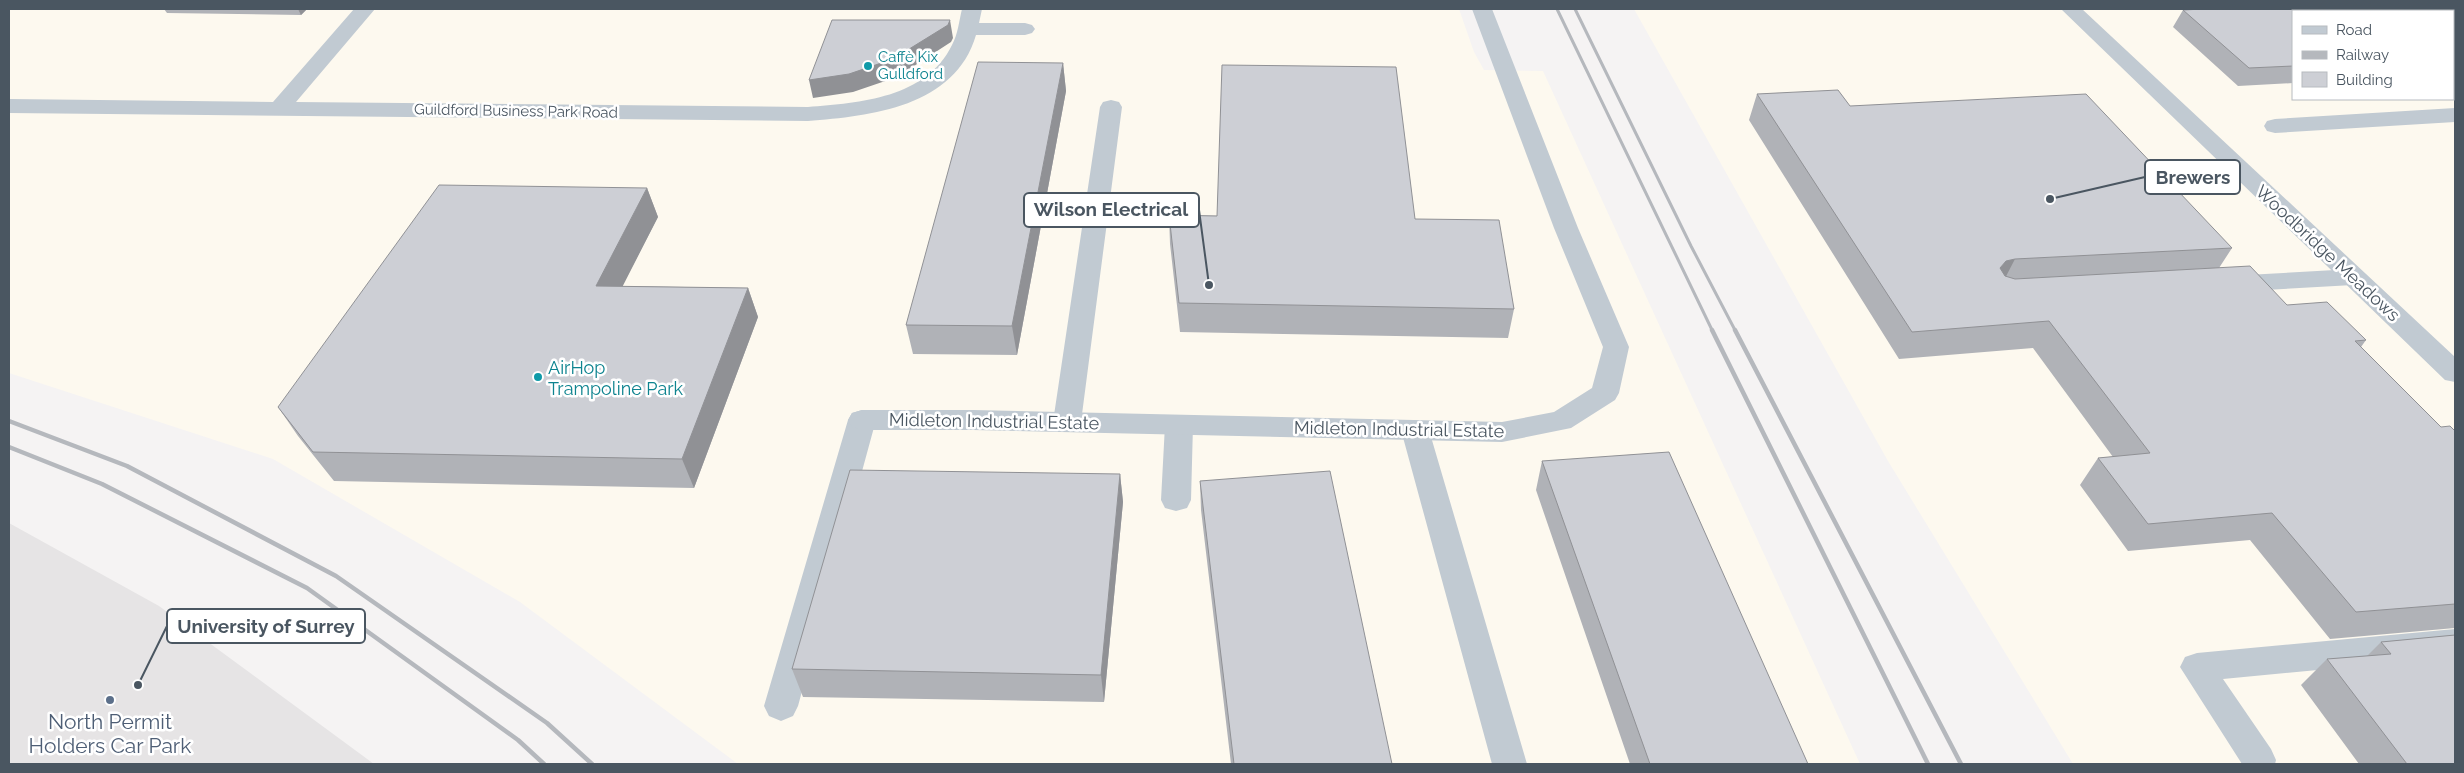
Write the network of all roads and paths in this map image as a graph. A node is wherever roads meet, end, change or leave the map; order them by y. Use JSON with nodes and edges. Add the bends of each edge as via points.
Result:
{"nodes":[{"id":1,"x":366,"y":9,"type":"edge"},
{"id":2,"x":1482,"y":9,"type":"edge"},
{"id":3,"x":2071,"y":9,"type":"edge"},
{"id":4,"x":969,"y":19,"type":"edge"},
{"id":5,"x":1025,"y":29,"type":"dead end"},
{"id":6,"x":9,"y":106,"type":"edge"},
{"id":7,"x":1111,"y":107,"type":"dead end"},
{"id":8,"x":279,"y":109,"type":"junction"},
{"id":9,"x":2455,"y":116,"type":"edge"},
{"id":10,"x":2275,"y":126,"type":"dead end"},
{"id":11,"x":2353,"y":277,"type":"junction"},
{"id":12,"x":2207,"y":285,"type":"edge"},
{"id":13,"x":2455,"y":373,"type":"edge"},
{"id":14,"x":1066,"y":422,"type":"junction"},
{"id":15,"x":1179,"y":425,"type":"junction"},
{"id":16,"x":1415,"y":430,"type":"junction"},
{"id":17,"x":1176,"y":500,"type":"dead end"},
{"id":18,"x":2455,"y":643,"type":"edge"},
{"id":19,"x":782,"y":706,"type":"dead end"},
{"id":20,"x":2259,"y":760,"type":"dead end"},
{"id":21,"x":1510,"y":764,"type":"edge"}],
"edges":[{"from":1,"to":8,"type":"street"},
{"from":2,"to":16,"type":"street","name":"Midleton Industrial Estate","via":[[1566,228],[1616,347],[1605,392],[1561,421],[1502,432]]},
{"from":3,"to":11,"type":"street","name":"Woodbridge Meadows"},
{"from":4,"to":5,"type":"street"},
{"from":4,"to":8,"type":"street","name":"Guildford Business Park Road","via":[[962,47],[941,75],[901,100],[856,110],[808,114]]},
{"from":6,"to":8,"type":"street","name":"Guildford Business Park Road"},
{"from":7,"to":14,"type":"street"},
{"from":9,"to":10,"type":"street"},
{"from":11,"to":12,"type":"street"},
{"from":11,"to":13,"type":"street","name":"Woodbridge Meadows"},
{"from":14,"to":15,"type":"street","name":"Midleton Industrial Estate"},
{"from":14,"to":19,"type":"street","name":"Midleton Industrial Estate","via":[[862,420]]},
{"from":15,"to":16,"type":"street","name":"Midleton Industrial Estate"},
{"from":15,"to":17,"type":"street"},
{"from":16,"to":21,"type":"street"},
{"from":18,"to":20,"type":"street","via":[[2197,666]]}]}
